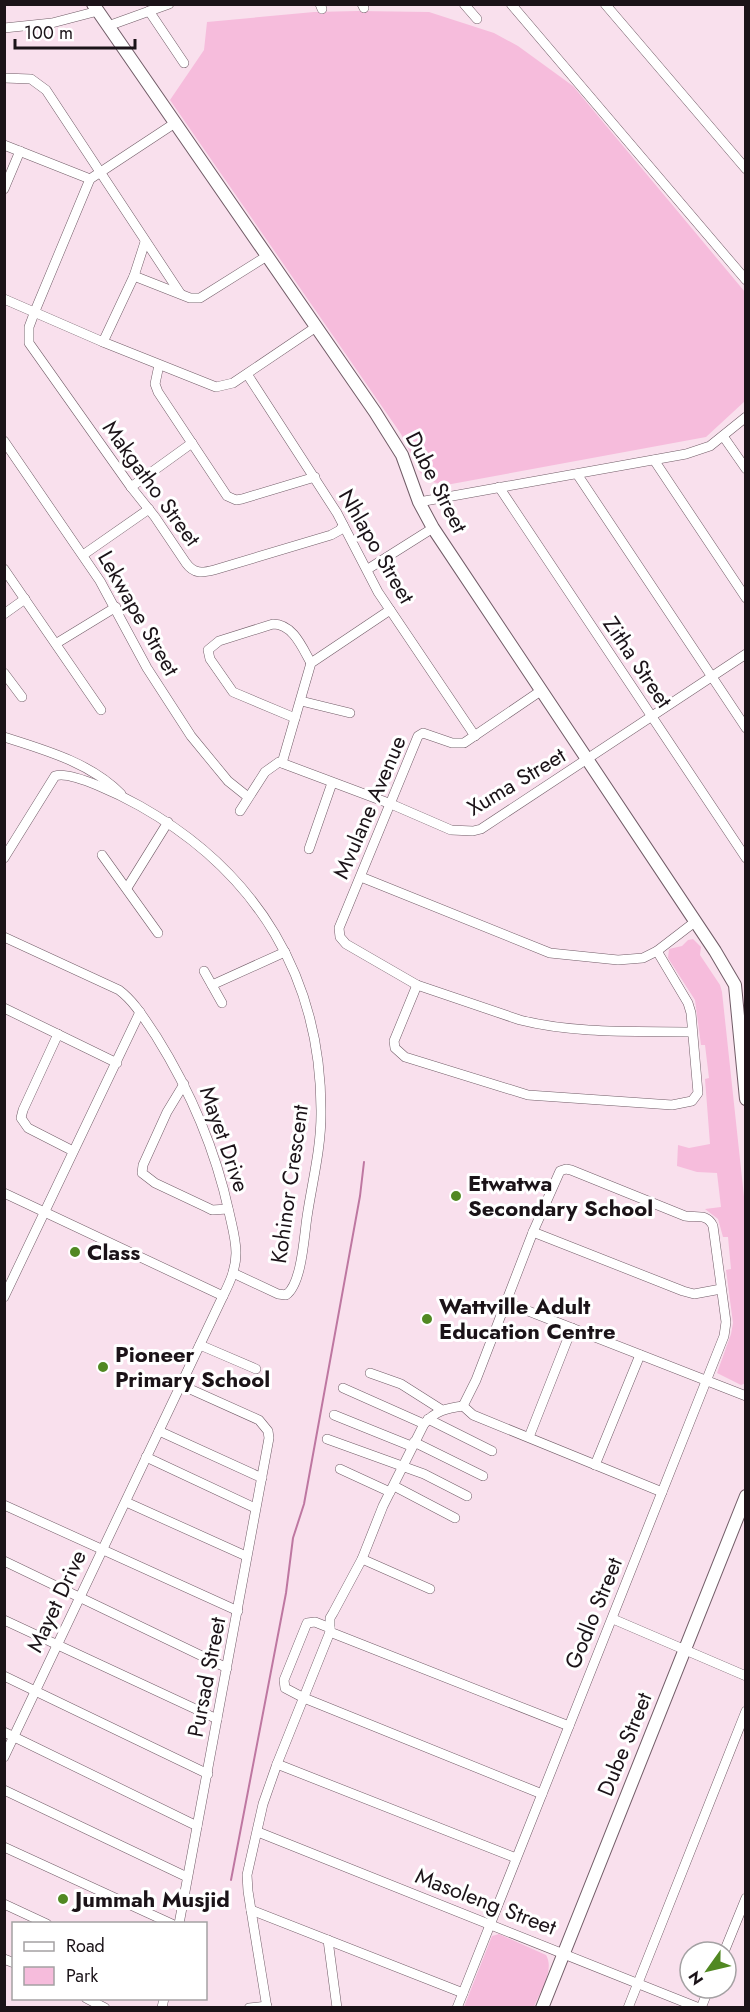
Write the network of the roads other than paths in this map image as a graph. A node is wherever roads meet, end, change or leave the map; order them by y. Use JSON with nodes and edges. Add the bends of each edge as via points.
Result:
{"nodes":[{"id":1,"x":169,"y":4,"type":"edge"},
{"id":2,"x":464,"y":4,"type":"edge"},
{"id":3,"x":511,"y":4,"type":"edge"},
{"id":4,"x":605,"y":4,"type":"edge"},
{"id":5,"x":96,"y":8,"type":"edge"},
{"id":6,"x":149,"y":11,"type":"junction"},
{"id":7,"x":477,"y":19,"type":"dead end"},
{"id":8,"x":108,"y":26,"type":"junction"},
{"id":9,"x":4,"y":28,"type":"edge"},
{"id":10,"x":184,"y":63,"type":"dead end"},
{"id":11,"x":4,"y":78,"type":"edge"},
{"id":12,"x":175,"y":123,"type":"junction"},
{"id":13,"x":4,"y":145,"type":"edge"},
{"id":14,"x":20,"y":152,"type":"junction"},
{"id":15,"x":746,"y":169,"type":"edge"},
{"id":16,"x":100,"y":172,"type":"junction"},
{"id":17,"x":90,"y":179,"type":"junction"},
{"id":18,"x":4,"y":189,"type":"edge"},
{"id":19,"x":145,"y":242,"type":"junction"},
{"id":20,"x":267,"y":256,"type":"junction"},
{"id":21,"x":134,"y":276,"type":"junction"},
{"id":22,"x":746,"y":280,"type":"edge"},
{"id":23,"x":180,"y":294,"type":"junction"},
{"id":24,"x":4,"y":299,"type":"edge"},
{"id":25,"x":35,"y":311,"type":"junction"},
{"id":26,"x":316,"y":327,"type":"junction"},
{"id":27,"x":103,"y":342,"type":"junction"},
{"id":28,"x":159,"y":365,"type":"junction"},
{"id":29,"x":247,"y":374,"type":"junction"},
{"id":30,"x":746,"y":417,"type":"edge"},
{"id":31,"x":723,"y":436,"type":"junction"},
{"id":32,"x":4,"y":441,"type":"edge"},
{"id":33,"x":192,"y":443,"type":"junction"},
{"id":34,"x":654,"y":460,"type":"junction"},
{"id":35,"x":746,"y":469,"type":"edge"},
{"id":36,"x":577,"y":474,"type":"junction"},
{"id":37,"x":315,"y":477,"type":"junction"},
{"id":38,"x":131,"y":487,"type":"junction"},
{"id":39,"x":499,"y":487,"type":"junction"},
{"id":40,"x":419,"y":502,"type":"junction"},
{"id":41,"x":149,"y":509,"type":"junction"},
{"id":42,"x":343,"y":525,"type":"junction"},
{"id":43,"x":433,"y":528,"type":"junction"},
{"id":44,"x":83,"y":555,"type":"junction"},
{"id":45,"x":4,"y":569,"type":"edge"},
{"id":46,"x":368,"y":569,"type":"junction"},
{"id":47,"x":746,"y":598,"type":"edge"},
{"id":48,"x":25,"y":599,"type":"junction"},
{"id":49,"x":116,"y":607,"type":"junction"},
{"id":50,"x":390,"y":610,"type":"junction"},
{"id":51,"x":4,"y":614,"type":"edge"},
{"id":52,"x":57,"y":644,"type":"junction"},
{"id":53,"x":746,"y":654,"type":"edge"},
{"id":54,"x":311,"y":663,"type":"junction"},
{"id":55,"x":4,"y":673,"type":"edge"},
{"id":56,"x":712,"y":677,"type":"junction"},
{"id":57,"x":542,"y":690,"type":"junction"},
{"id":58,"x":22,"y":697,"type":"dead end"},
{"id":59,"x":301,"y":701,"type":"junction"},
{"id":60,"x":101,"y":710,"type":"dead end"},
{"id":61,"x":350,"y":714,"type":"dead end"},
{"id":62,"x":652,"y":717,"type":"junction"},
{"id":63,"x":295,"y":718,"type":"junction"},
{"id":64,"x":746,"y":728,"type":"edge"},
{"id":65,"x":475,"y":736,"type":"junction"},
{"id":66,"x":4,"y":737,"type":"edge"},
{"id":67,"x":588,"y":759,"type":"junction"},
{"id":68,"x":282,"y":763,"type":"junction"},
{"id":69,"x":333,"y":783,"type":"junction"},
{"id":70,"x":125,"y":797,"type":"junction"},
{"id":71,"x":248,"y":798,"type":"junction"},
{"id":72,"x":391,"y":804,"type":"junction"},
{"id":73,"x":240,"y":812,"type":"dead end"},
{"id":74,"x":168,"y":822,"type":"junction"},
{"id":75,"x":309,"y":849,"type":"dead end"},
{"id":76,"x":102,"y":855,"type":"dead end"},
{"id":77,"x":4,"y":858,"type":"edge"},
{"id":78,"x":746,"y":858,"type":"edge"},
{"id":79,"x":361,"y":877,"type":"junction"},
{"id":80,"x":127,"y":888,"type":"junction"},
{"id":81,"x":696,"y":921,"type":"junction"},
{"id":82,"x":158,"y":933,"type":"dead end"},
{"id":83,"x":4,"y":937,"type":"edge"},
{"id":84,"x":657,"y":951,"type":"junction"},
{"id":85,"x":285,"y":952,"type":"junction"},
{"id":86,"x":204,"y":971,"type":"dead end"},
{"id":87,"x":212,"y":985,"type":"junction"},
{"id":88,"x":417,"y":985,"type":"junction"},
{"id":89,"x":740,"y":987,"type":"edge"},
{"id":90,"x":222,"y":1003,"type":"dead end"},
{"id":91,"x":4,"y":1008,"type":"edge"},
{"id":92,"x":140,"y":1012,"type":"junction"},
{"id":93,"x":692,"y":1032,"type":"junction"},
{"id":94,"x":58,"y":1034,"type":"junction"},
{"id":95,"x":117,"y":1063,"type":"junction"},
{"id":96,"x":184,"y":1084,"type":"junction"},
{"id":97,"x":746,"y":1099,"type":"edge"},
{"id":98,"x":73,"y":1151,"type":"junction"},
{"id":99,"x":4,"y":1193,"type":"edge"},
{"id":100,"x":228,"y":1209,"type":"junction"},
{"id":101,"x":45,"y":1212,"type":"junction"},
{"id":102,"x":533,"y":1232,"type":"junction"},
{"id":103,"x":233,"y":1273,"type":"junction"},
{"id":104,"x":9,"y":1276,"type":"edge"},
{"id":105,"x":721,"y":1289,"type":"junction"},
{"id":106,"x":223,"y":1296,"type":"junction"},
{"id":107,"x":4,"y":1297,"type":"edge"},
{"id":108,"x":505,"y":1302,"type":"junction"},
{"id":109,"x":572,"y":1328,"type":"junction"},
{"id":110,"x":200,"y":1345,"type":"junction"},
{"id":111,"x":640,"y":1355,"type":"junction"},
{"id":112,"x":256,"y":1369,"type":"dead end"},
{"id":113,"x":370,"y":1373,"type":"dead end"},
{"id":114,"x":706,"y":1381,"type":"junction"},
{"id":115,"x":181,"y":1385,"type":"junction"},
{"id":116,"x":343,"y":1388,"type":"dead end"},
{"id":117,"x":746,"y":1396,"type":"edge"},
{"id":118,"x":463,"y":1406,"type":"junction"},
{"id":119,"x":442,"y":1410,"type":"junction"},
{"id":120,"x":334,"y":1415,"type":"dead end"},
{"id":121,"x":426,"y":1421,"type":"junction"},
{"id":122,"x":159,"y":1431,"type":"junction"},
{"id":123,"x":529,"y":1437,"type":"junction"},
{"id":124,"x":327,"y":1439,"type":"dead end"},
{"id":125,"x":413,"y":1444,"type":"junction"},
{"id":126,"x":492,"y":1451,"type":"dead end"},
{"id":127,"x":146,"y":1457,"type":"junction"},
{"id":128,"x":595,"y":1465,"type":"junction"},
{"id":129,"x":402,"y":1467,"type":"junction"},
{"id":130,"x":340,"y":1469,"type":"dead end"},
{"id":131,"x":483,"y":1476,"type":"dead end"},
{"id":132,"x":262,"y":1478,"type":"junction"},
{"id":133,"x":392,"y":1489,"type":"junction"},
{"id":134,"x":662,"y":1492,"type":"junction"},
{"id":135,"x":466,"y":1496,"type":"dead end"},
{"id":136,"x":746,"y":1496,"type":"edge"},
{"id":137,"x":126,"y":1502,"type":"junction"},
{"id":138,"x":4,"y":1505,"type":"edge"},
{"id":139,"x":255,"y":1508,"type":"junction"},
{"id":140,"x":455,"y":1518,"type":"dead end"},
{"id":141,"x":102,"y":1550,"type":"junction"},
{"id":142,"x":246,"y":1556,"type":"junction"},
{"id":143,"x":362,"y":1559,"type":"junction"},
{"id":144,"x":4,"y":1561,"type":"edge"},
{"id":145,"x":430,"y":1589,"type":"dead end"},
{"id":146,"x":80,"y":1596,"type":"junction"},
{"id":147,"x":238,"y":1611,"type":"junction"},
{"id":148,"x":613,"y":1619,"type":"junction"},
{"id":149,"x":4,"y":1620,"type":"edge"},
{"id":150,"x":330,"y":1630,"type":"junction"},
{"id":151,"x":58,"y":1645,"type":"junction"},
{"id":152,"x":684,"y":1651,"type":"junction"},
{"id":153,"x":227,"y":1668,"type":"junction"},
{"id":154,"x":4,"y":1676,"type":"edge"},
{"id":155,"x":746,"y":1676,"type":"edge"},
{"id":156,"x":36,"y":1691,"type":"junction"},
{"id":157,"x":304,"y":1698,"type":"junction"},
{"id":158,"x":746,"y":1711,"type":"edge"},
{"id":159,"x":217,"y":1719,"type":"junction"},
{"id":160,"x":569,"y":1726,"type":"junction"},
{"id":161,"x":4,"y":1732,"type":"edge"},
{"id":162,"x":14,"y":1737,"type":"junction"},
{"id":163,"x":4,"y":1757,"type":"edge"},
{"id":164,"x":277,"y":1764,"type":"junction"},
{"id":165,"x":208,"y":1774,"type":"junction"},
{"id":166,"x":4,"y":1790,"type":"edge"},
{"id":167,"x":542,"y":1794,"type":"junction"},
{"id":168,"x":197,"y":1826,"type":"junction"},
{"id":169,"x":258,"y":1832,"type":"junction"},
{"id":170,"x":4,"y":1847,"type":"edge"},
{"id":171,"x":516,"y":1858,"type":"junction"},
{"id":172,"x":188,"y":1877,"type":"junction"},
{"id":173,"x":746,"y":1898,"type":"edge"},
{"id":174,"x":4,"y":1904,"type":"edge"},
{"id":175,"x":250,"y":1905,"type":"junction"},
{"id":176,"x":44,"y":1922,"type":"edge"},
{"id":177,"x":170,"y":1922,"type":"edge"},
{"id":178,"x":179,"y":1922,"type":"edge"},
{"id":179,"x":489,"y":1924,"type":"junction"},
{"id":180,"x":328,"y":1940,"type":"junction"},
{"id":181,"x":729,"y":1940,"type":"edge"},
{"id":182,"x":564,"y":1953,"type":"junction"},
{"id":183,"x":638,"y":1983,"type":"junction"},
{"id":184,"x":463,"y":1993,"type":"junction"},
{"id":185,"x":90,"y":2000,"type":"edge"},
{"id":186,"x":105,"y":2007,"type":"edge"},
{"id":187,"x":249,"y":2007,"type":"edge"},
{"id":188,"x":267,"y":2007,"type":"edge"},
{"id":189,"x":337,"y":2007,"type":"edge"},
{"id":190,"x":457,"y":2007,"type":"edge"},
{"id":191,"x":542,"y":2007,"type":"edge"},
{"id":192,"x":628,"y":2007,"type":"edge"},
{"id":193,"x":700,"y":2007,"type":"edge"}],
"edges":[{"from":1,"to":6,"type":"street"},
{"from":2,"to":7,"type":"street"},
{"from":3,"to":22,"type":"street"},
{"from":4,"to":15,"type":"street"},
{"from":5,"to":8,"type":"street","name":"Dube Street"},
{"from":5,"to":9,"type":"street","via":[[74,19]]},
{"from":6,"to":8,"type":"street"},
{"from":6,"to":10,"type":"street"},
{"from":8,"to":12,"type":"street","name":"Dube Street"},
{"from":11,"to":16,"type":"street","via":[[24,77],[40,84]]},
{"from":12,"to":16,"type":"street"},
{"from":12,"to":20,"type":"street","name":"Dube Street"},
{"from":13,"to":14,"type":"street"},
{"from":14,"to":17,"type":"street"},
{"from":14,"to":18,"type":"street"},
{"from":16,"to":17,"type":"street"},
{"from":16,"to":19,"type":"street"},
{"from":17,"to":25,"type":"street","name":"Makgatho Street"},
{"from":19,"to":21,"type":"street"},
{"from":19,"to":23,"type":"street"},
{"from":20,"to":23,"type":"street","via":[[200,298]]},
{"from":20,"to":26,"type":"street","name":"Dube Street"},
{"from":21,"to":23,"type":"street"},
{"from":21,"to":27,"type":"street"},
{"from":24,"to":25,"type":"street"},
{"from":25,"to":27,"type":"street"},
{"from":25,"to":38,"type":"street","name":"Makgatho Street","via":[[29,343]]},
{"from":26,"to":29,"type":"street"},
{"from":26,"to":40,"type":"street","name":"Dube Street","via":[[396,444]]},
{"from":27,"to":28,"type":"street"},
{"from":28,"to":29,"type":"street","via":[[216,387]]},
{"from":28,"to":33,"type":"street","via":[[155,384],[158,392]]},
{"from":29,"to":37,"type":"street","name":"Nhlapo Street"},
{"from":30,"to":31,"type":"street"},
{"from":31,"to":34,"type":"street","via":[[703,450]]},
{"from":31,"to":35,"type":"street"},
{"from":32,"to":44,"type":"street","name":"Lekwape Street"},
{"from":33,"to":37,"type":"street","via":[[231,499],[242,500]]},
{"from":33,"to":38,"type":"street"},
{"from":34,"to":36,"type":"street"},
{"from":34,"to":47,"type":"street"},
{"from":36,"to":39,"type":"street"},
{"from":36,"to":56,"type":"street"},
{"from":37,"to":42,"type":"street","name":"Nhlapo Street"},
{"from":38,"to":41,"type":"street","name":"Makgatho Street"},
{"from":39,"to":40,"type":"street"},
{"from":39,"to":62,"type":"street","name":"Zitha Street"},
{"from":40,"to":43,"type":"street","name":"Dube Street"},
{"from":41,"to":42,"type":"street","name":"Makgatho Street","via":[[190,569],[199,573],[331,535]]},
{"from":41,"to":44,"type":"street"},
{"from":42,"to":46,"type":"street","name":"Nhlapo Street"},
{"from":43,"to":46,"type":"street"},
{"from":43,"to":57,"type":"street","name":"Dube Street"},
{"from":44,"to":49,"type":"street","name":"Lekwape Street"},
{"from":45,"to":48,"type":"street"},
{"from":46,"to":50,"type":"street","name":"Nhlapo Street"},
{"from":48,"to":51,"type":"street"},
{"from":48,"to":52,"type":"street"},
{"from":49,"to":52,"type":"street"},
{"from":49,"to":71,"type":"street","name":"Lekwape Street","via":[[147,668],[191,736],[228,781]]},
{"from":50,"to":54,"type":"street"},
{"from":50,"to":65,"type":"street","name":"Nhlapo Street"},
{"from":52,"to":60,"type":"street"},
{"from":53,"to":56,"type":"street","name":"Xuma Street"},
{"from":54,"to":59,"type":"street"},
{"from":54,"to":63,"type":"street","via":[[293,633],[280,624],[219,640],[208,650],[233,692]]},
{"from":55,"to":58,"type":"street"},
{"from":56,"to":62,"type":"street","name":"Xuma Street"},
{"from":56,"to":64,"type":"street"},
{"from":57,"to":65,"type":"street","name":"Mvulane Avenue"},
{"from":57,"to":67,"type":"street","name":"Dube Street"},
{"from":59,"to":61,"type":"street"},
{"from":59,"to":63,"type":"street"},
{"from":62,"to":67,"type":"street","name":"Xuma Street"},
{"from":62,"to":78,"type":"street","name":"Zitha Street"},
{"from":63,"to":68,"type":"street"},
{"from":65,"to":72,"type":"street","name":"Mvulane Avenue","via":[[459,744],[420,734]]},
{"from":66,"to":70,"type":"street","via":[[70,761],[112,784]]},
{"from":67,"to":72,"type":"street","name":"Xuma Street","via":[[495,821],[473,831],[451,830]]},
{"from":67,"to":81,"type":"street","name":"Dube Street"},
{"from":68,"to":69,"type":"street","name":"Xuma Street"},
{"from":68,"to":71,"type":"street","via":[[267,769]]},
{"from":69,"to":72,"type":"street","name":"Xuma Street"},
{"from":69,"to":75,"type":"street"},
{"from":70,"to":74,"type":"street","name":"Kohinor Crescent"},
{"from":70,"to":77,"type":"street","name":"Kohinor Crescent","via":[[62,774],[55,776]]},
{"from":71,"to":73,"type":"street"},
{"from":72,"to":79,"type":"street","name":"Mvulane Avenue"},
{"from":74,"to":80,"type":"street"},
{"from":74,"to":85,"type":"street","name":"Kohinor Crescent","via":[[210,853],[241,886]]},
{"from":76,"to":80,"type":"street"},
{"from":79,"to":84,"type":"street","via":[[550,953],[635,960]]},
{"from":79,"to":88,"type":"street","name":"Mvulane Avenue","via":[[339,928],[342,940]]},
{"from":80,"to":82,"type":"street"},
{"from":81,"to":84,"type":"street"},
{"from":81,"to":89,"type":"street","name":"Dube Street"},
{"from":83,"to":92,"type":"street","name":"Mayet Drive","via":[[119,990]]},
{"from":84,"to":93,"type":"street","via":[[688,1003]]},
{"from":85,"to":87,"type":"street"},
{"from":85,"to":103,"type":"street","name":"Kohinor Crescent","via":[[302,990],[318,1049],[321,1116],[315,1172],[299,1268],[291,1291],[278,1294]]},
{"from":86,"to":87,"type":"street"},
{"from":87,"to":90,"type":"street"},
{"from":88,"to":93,"type":"street","name":"Mvulane Avenue","via":[[537,1024]]},
{"from":88,"to":93,"type":"street","via":[[394,1041],[395,1048],[405,1057],[528,1095],[688,1103],[696,1097],[698,1087]]},
{"from":89,"to":97,"type":"street"},
{"from":91,"to":94,"type":"street"},
{"from":92,"to":95,"type":"street"},
{"from":92,"to":96,"type":"street","name":"Mayet Drive"},
{"from":94,"to":95,"type":"street"},
{"from":94,"to":98,"type":"street","via":[[21,1118],[28,1128]]},
{"from":95,"to":98,"type":"street"},
{"from":96,"to":100,"type":"street","name":"Mayet Drive","via":[[219,1168]]},
{"from":96,"to":100,"type":"street","via":[[167,1112],[142,1165],[142,1173],[206,1208]]},
{"from":98,"to":101,"type":"street"},
{"from":99,"to":101,"type":"street"},
{"from":100,"to":103,"type":"street","name":"Mayet Drive","via":[[236,1247]]},
{"from":101,"to":104,"type":"street"},
{"from":101,"to":106,"type":"street"},
{"from":102,"to":105,"type":"street","via":[[682,1291],[694,1294]]},
{"from":102,"to":105,"type":"street","name":"Godlo Street","via":[[557,1176],[566,1168],[685,1216],[705,1217],[713,1226]]},
{"from":102,"to":108,"type":"street"},
{"from":103,"to":106,"type":"street","name":"Mayet Drive"},
{"from":104,"to":107,"type":"street"},
{"from":105,"to":114,"type":"street","name":"Godlo Street","via":[[725,1331]]},
{"from":106,"to":110,"type":"street","name":"Mayet Drive"},
{"from":108,"to":109,"type":"street"},
{"from":108,"to":118,"type":"street"},
{"from":109,"to":111,"type":"street"},
{"from":109,"to":123,"type":"street"},
{"from":110,"to":112,"type":"street"},
{"from":110,"to":115,"type":"street","name":"Mayet Drive"},
{"from":111,"to":114,"type":"street"},
{"from":111,"to":128,"type":"street"},
{"from":113,"to":119,"type":"street","via":[[401,1384]]},
{"from":114,"to":117,"type":"street"},
{"from":114,"to":134,"type":"street","name":"Godlo Street"},
{"from":115,"to":122,"type":"street","name":"Mayet Drive"},
{"from":115,"to":132,"type":"street","name":"Pursad Street","via":[[259,1420],[269,1438]]},
{"from":116,"to":121,"type":"street"},
{"from":118,"to":119,"type":"street"},
{"from":118,"to":123,"type":"street","via":[[473,1415]]},
{"from":119,"to":121,"type":"street"},
{"from":120,"to":125,"type":"street"},
{"from":121,"to":125,"type":"street"},
{"from":121,"to":126,"type":"street"},
{"from":122,"to":127,"type":"street","name":"Mayet Drive"},
{"from":122,"to":132,"type":"street"},
{"from":123,"to":128,"type":"street"},
{"from":124,"to":129,"type":"street"},
{"from":125,"to":129,"type":"street"},
{"from":125,"to":131,"type":"street"},
{"from":127,"to":137,"type":"street","name":"Mayet Drive"},
{"from":127,"to":139,"type":"street"},
{"from":128,"to":134,"type":"street"},
{"from":129,"to":133,"type":"street"},
{"from":129,"to":135,"type":"street"},
{"from":130,"to":133,"type":"street"},
{"from":132,"to":139,"type":"street","name":"Pursad Street"},
{"from":133,"to":140,"type":"street"},
{"from":133,"to":143,"type":"street"},
{"from":134,"to":148,"type":"street","name":"Godlo Street"},
{"from":136,"to":152,"type":"street","name":"Dube Street"},
{"from":137,"to":141,"type":"street","name":"Mayet Drive"},
{"from":137,"to":142,"type":"street"},
{"from":138,"to":141,"type":"street"},
{"from":139,"to":142,"type":"street","name":"Pursad Street"},
{"from":141,"to":146,"type":"street","name":"Mayet Drive"},
{"from":141,"to":147,"type":"street"},
{"from":142,"to":147,"type":"street","name":"Pursad Street"},
{"from":143,"to":145,"type":"street"},
{"from":143,"to":150,"type":"street","via":[[333,1613]]},
{"from":144,"to":146,"type":"street"},
{"from":146,"to":151,"type":"street","name":"Mayet Drive"},
{"from":146,"to":153,"type":"street"},
{"from":147,"to":153,"type":"street","name":"Pursad Street"},
{"from":148,"to":152,"type":"street"},
{"from":148,"to":160,"type":"street","name":"Godlo Street"},
{"from":149,"to":151,"type":"street"},
{"from":150,"to":157,"type":"street"},
{"from":150,"to":157,"type":"street","via":[[315,1622],[307,1623],[284,1680],[285,1688]]},
{"from":150,"to":160,"type":"street"},
{"from":151,"to":156,"type":"street","name":"Mayet Drive"},
{"from":151,"to":159,"type":"street"},
{"from":152,"to":155,"type":"street"},
{"from":152,"to":182,"type":"street","name":"Dube Street"},
{"from":153,"to":159,"type":"street","name":"Pursad Street"},
{"from":154,"to":156,"type":"street"},
{"from":156,"to":162,"type":"street","name":"Mayet Drive"},
{"from":156,"to":165,"type":"street"},
{"from":157,"to":164,"type":"street"},
{"from":157,"to":167,"type":"street"},
{"from":158,"to":183,"type":"street"},
{"from":159,"to":165,"type":"street","name":"Pursad Street"},
{"from":160,"to":167,"type":"street","name":"Godlo Street"},
{"from":161,"to":162,"type":"street"},
{"from":162,"to":163,"type":"street","name":"Mayet Drive"},
{"from":162,"to":168,"type":"street"},
{"from":164,"to":169,"type":"street"},
{"from":164,"to":171,"type":"street"},
{"from":165,"to":168,"type":"street","name":"Pursad Street"},
{"from":166,"to":172,"type":"street"},
{"from":167,"to":171,"type":"street","name":"Godlo Street"},
{"from":168,"to":172,"type":"street","name":"Pursad Street"},
{"from":169,"to":175,"type":"street","via":[[247,1875]]},
{"from":169,"to":179,"type":"street","name":"Masoleng Street"},
{"from":170,"to":177,"type":"street"},
{"from":171,"to":179,"type":"street","name":"Godlo Street"},
{"from":172,"to":178,"type":"street","name":"Pursad Street"},
{"from":173,"to":181,"type":"street"},
{"from":174,"to":176,"type":"street"},
{"from":175,"to":180,"type":"street"},
{"from":175,"to":188,"type":"street"},
{"from":179,"to":182,"type":"street","name":"Masoleng Street"},
{"from":179,"to":184,"type":"street","name":"Godlo Street"},
{"from":180,"to":184,"type":"street"},
{"from":180,"to":189,"type":"street"},
{"from":182,"to":183,"type":"street","name":"Masoleng Street"},
{"from":182,"to":191,"type":"street","name":"Dube Street"},
{"from":183,"to":192,"type":"street"},
{"from":183,"to":193,"type":"street","name":"Masoleng Street"},
{"from":184,"to":190,"type":"street","name":"Godlo Street"},
{"from":185,"to":186,"type":"street"},
{"from":187,"to":188,"type":"street"}]}
